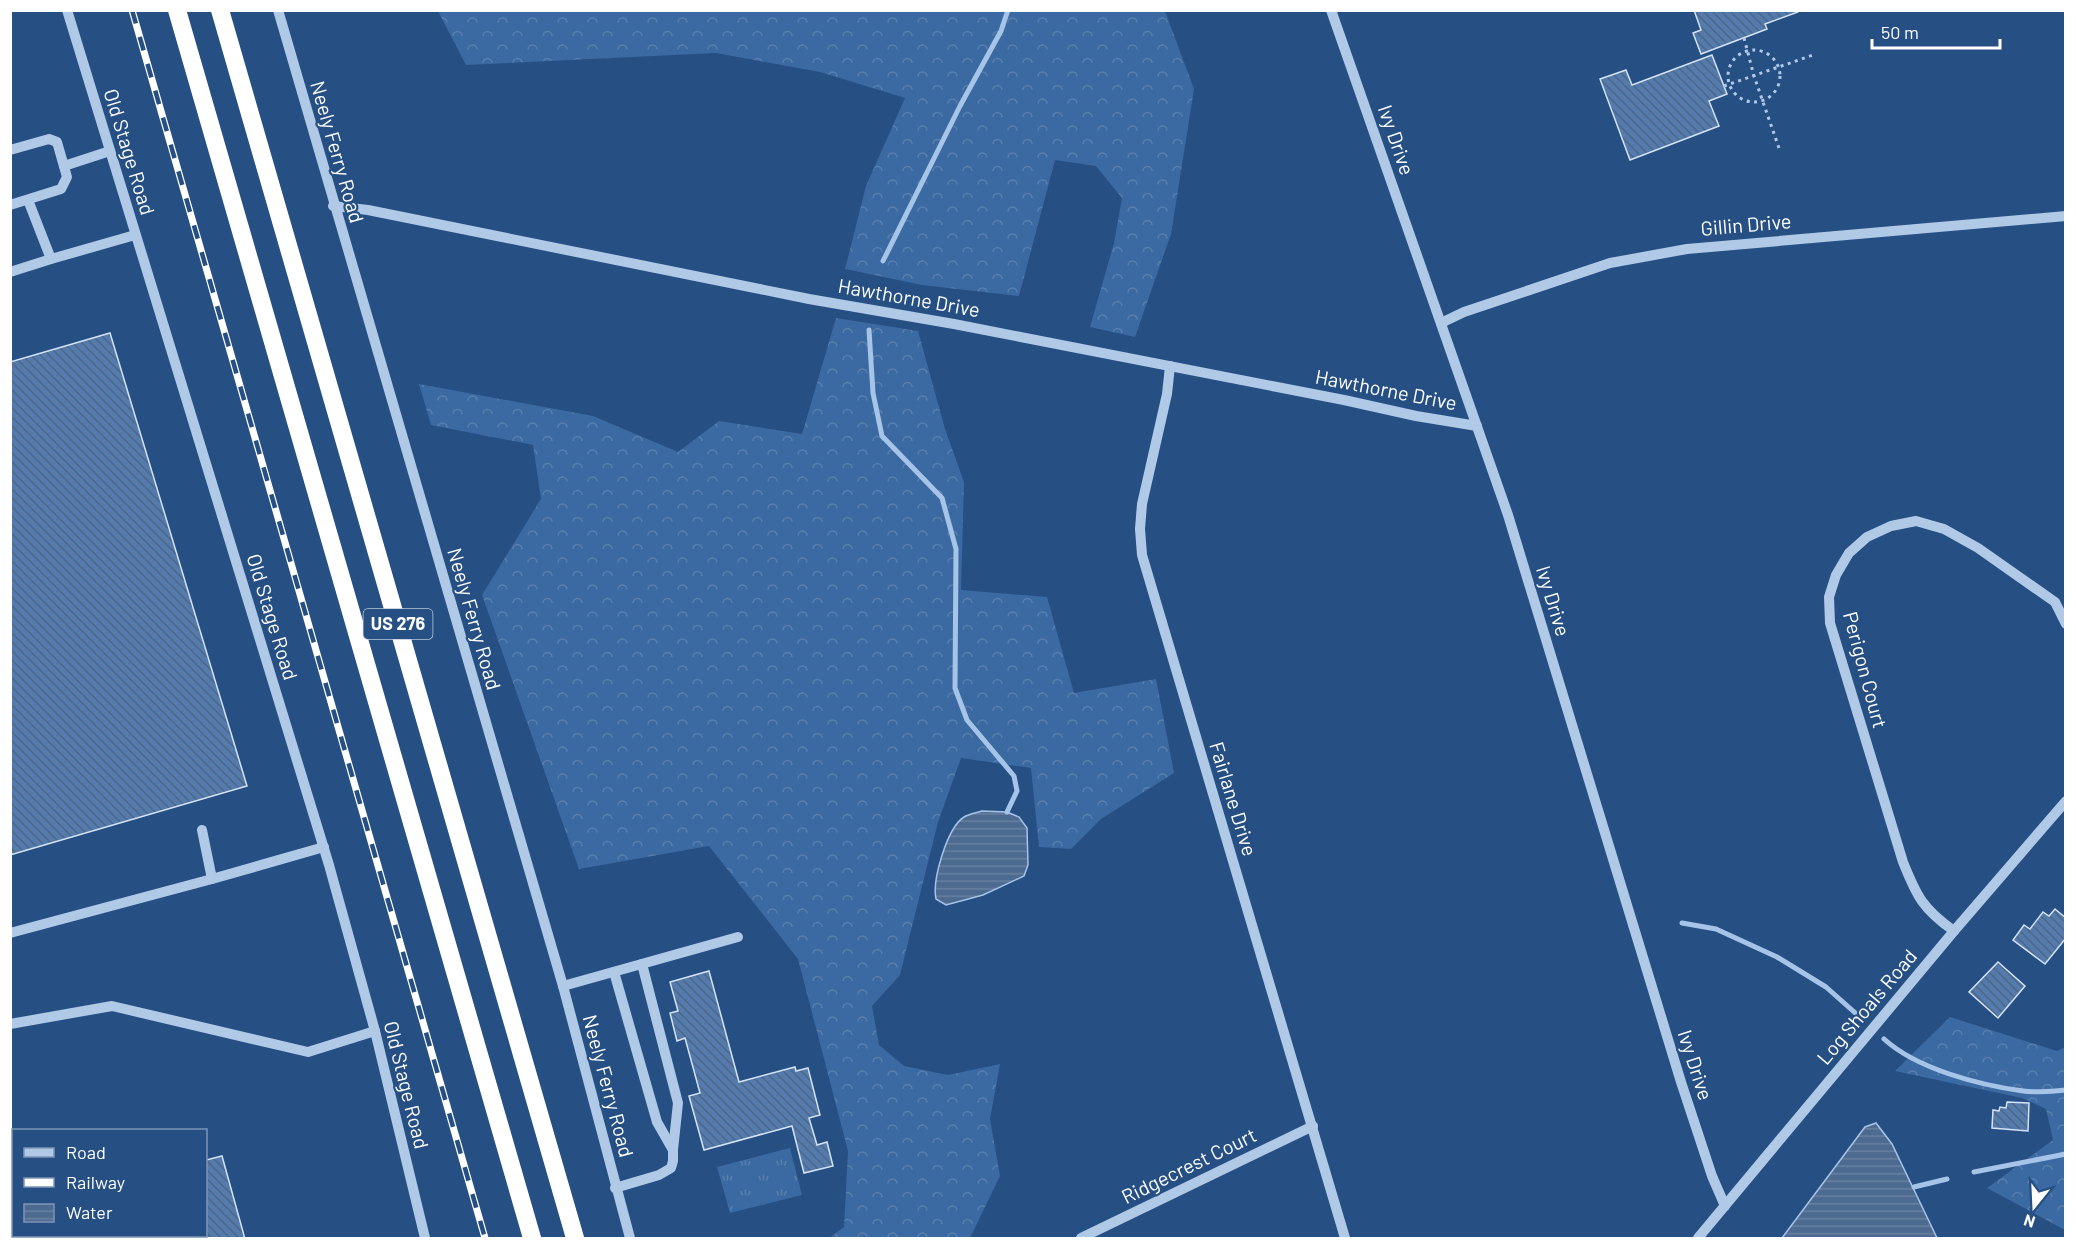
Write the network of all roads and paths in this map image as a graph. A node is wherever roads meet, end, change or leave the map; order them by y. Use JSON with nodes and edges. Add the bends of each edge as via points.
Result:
{"nodes":[{"id":1,"x":67,"y":10,"type":"edge"},
{"id":2,"x":177,"y":10,"type":"edge"},
{"id":3,"x":220,"y":10,"type":"edge"},
{"id":4,"x":278,"y":10,"type":"edge"},
{"id":5,"x":1331,"y":10,"type":"edge"},
{"id":6,"x":1744,"y":38,"type":"dead end"},
{"id":7,"x":1747,"y":51,"type":"junction"},
{"id":8,"x":1813,"y":55,"type":"dead end"},
{"id":9,"x":1779,"y":67,"type":"junction"},
{"id":10,"x":1754,"y":76,"type":"junction"},
{"id":11,"x":1729,"y":84,"type":"junction"},
{"id":12,"x":1724,"y":86,"type":"dead end"},
{"id":13,"x":1763,"y":101,"type":"junction"},
{"id":14,"x":10,"y":150,"type":"edge"},
{"id":15,"x":110,"y":151,"type":"junction"},
{"id":16,"x":1780,"y":151,"type":"dead end"},
{"id":17,"x":64,"y":166,"type":"junction"},
{"id":18,"x":28,"y":200,"type":"junction"},
{"id":19,"x":10,"y":205,"type":"edge"},
{"id":20,"x":333,"y":206,"type":"junction"},
{"id":21,"x":2066,"y":216,"type":"edge"},
{"id":22,"x":135,"y":235,"type":"junction"},
{"id":23,"x":51,"y":259,"type":"junction"},
{"id":24,"x":10,"y":272,"type":"edge"},
{"id":25,"x":1440,"y":323,"type":"junction"},
{"id":26,"x":1170,"y":366,"type":"junction"},
{"id":27,"x":1477,"y":426,"type":"junction"},
{"id":28,"x":2066,"y":624,"type":"edge"},
{"id":29,"x":2066,"y":801,"type":"edge"},
{"id":30,"x":202,"y":830,"type":"dead end"},
{"id":31,"x":324,"y":847,"type":"junction"},
{"id":32,"x":212,"y":879,"type":"junction"},
{"id":33,"x":1954,"y":931,"type":"junction"},
{"id":34,"x":10,"y":933,"type":"edge"},
{"id":35,"x":738,"y":938,"type":"dead end"},
{"id":36,"x":642,"y":964,"type":"junction"},
{"id":37,"x":614,"y":972,"type":"junction"},
{"id":38,"x":563,"y":986,"type":"junction"},
{"id":39,"x":10,"y":1024,"type":"edge"},
{"id":40,"x":375,"y":1031,"type":"junction"},
{"id":41,"x":1313,"y":1126,"type":"junction"},
{"id":42,"x":673,"y":1150,"type":"junction"},
{"id":43,"x":615,"y":1188,"type":"junction"},
{"id":44,"x":1725,"y":1206,"type":"junction"},
{"id":45,"x":425,"y":1239,"type":"edge"},
{"id":46,"x":532,"y":1239,"type":"edge"},
{"id":47,"x":575,"y":1239,"type":"edge"},
{"id":48,"x":630,"y":1239,"type":"edge"},
{"id":49,"x":1081,"y":1239,"type":"edge"},
{"id":50,"x":1345,"y":1239,"type":"edge"},
{"id":51,"x":1698,"y":1239,"type":"edge"}],
"edges":[{"from":1,"to":15,"type":"street","name":"Old Stage Road"},
{"from":2,"to":46,"type":"highway","number":"US 276"},
{"from":3,"to":47,"type":"highway","number":"US 276"},
{"from":4,"to":20,"type":"street","name":"Neely Ferry Road"},
{"from":5,"to":25,"type":"street","name":"Ivy Drive"},
{"from":6,"to":7,"type":"path"},
{"from":7,"to":9,"type":"path","via":[[1767,55]]},
{"from":7,"to":10,"type":"path"},
{"from":7,"to":11,"type":"path","via":[[1731,65]]},
{"from":8,"to":9,"type":"path"},
{"from":9,"to":10,"type":"path"},
{"from":9,"to":13,"type":"path","via":[[1779,82],[1773,94]]},
{"from":10,"to":11,"type":"path"},
{"from":10,"to":13,"type":"path"},
{"from":11,"to":12,"type":"path"},
{"from":11,"to":13,"type":"path","via":[[1738,96],[1751,102]]},
{"from":13,"to":16,"type":"path"},
{"from":14,"to":17,"type":"street","via":[[49,139],[57,142]]},
{"from":15,"to":17,"type":"street"},
{"from":15,"to":22,"type":"street","name":"Old Stage Road"},
{"from":17,"to":18,"type":"street","via":[[68,177],[61,189]]},
{"from":18,"to":19,"type":"street"},
{"from":18,"to":23,"type":"street"},
{"from":20,"to":26,"type":"street","name":"Hawthorne Drive"},
{"from":20,"to":38,"type":"street","name":"Neely Ferry Road"},
{"from":21,"to":25,"type":"street","name":"Gillin Drive","via":[[1687,249],[1627,259],[1582,271]]},
{"from":22,"to":23,"type":"street"},
{"from":22,"to":31,"type":"street","name":"Old Stage Road"},
{"from":23,"to":24,"type":"street"},
{"from":25,"to":27,"type":"street","name":"Ivy Drive"},
{"from":26,"to":27,"type":"street","name":"Hawthorne Drive"},
{"from":26,"to":41,"type":"street","name":"Fairlane Drive","via":[[1142,504],[1142,555]]},
{"from":27,"to":44,"type":"street","name":"Ivy Drive","via":[[1525,570],[1681,1082]]},
{"from":28,"to":33,"type":"street","name":"Perigon Court","via":[[2055,602],[1978,548],[1944,529],[1916,521],[1891,526],[1867,537],[1849,553],[1836,575],[1829,597],[1830,623],[1904,862],[1915,891],[1933,916]]},
{"from":29,"to":33,"type":"street","name":"Log Shoals Road"},
{"from":30,"to":32,"type":"street"},
{"from":31,"to":32,"type":"street"},
{"from":31,"to":40,"type":"street","name":"Old Stage Road"},
{"from":32,"to":34,"type":"street"},
{"from":33,"to":44,"type":"street","name":"Log Shoals Road"},
{"from":35,"to":36,"type":"street"},
{"from":36,"to":37,"type":"street"},
{"from":36,"to":42,"type":"street","via":[[678,1103]]},
{"from":37,"to":38,"type":"street"},
{"from":37,"to":42,"type":"street","via":[[657,1122]]},
{"from":38,"to":43,"type":"street","name":"Neely Ferry Road"},
{"from":39,"to":40,"type":"street","via":[[112,1006],[308,1052]]},
{"from":40,"to":45,"type":"street","name":"Old Stage Road"},
{"from":41,"to":49,"type":"street","name":"Ridgecrest Court"},
{"from":41,"to":50,"type":"street","name":"Fairlane Drive"},
{"from":42,"to":43,"type":"street","via":[[671,1168]]},
{"from":43,"to":48,"type":"street","name":"Neely Ferry Road"},
{"from":44,"to":51,"type":"street","name":"Log Shoals Road"}]}
